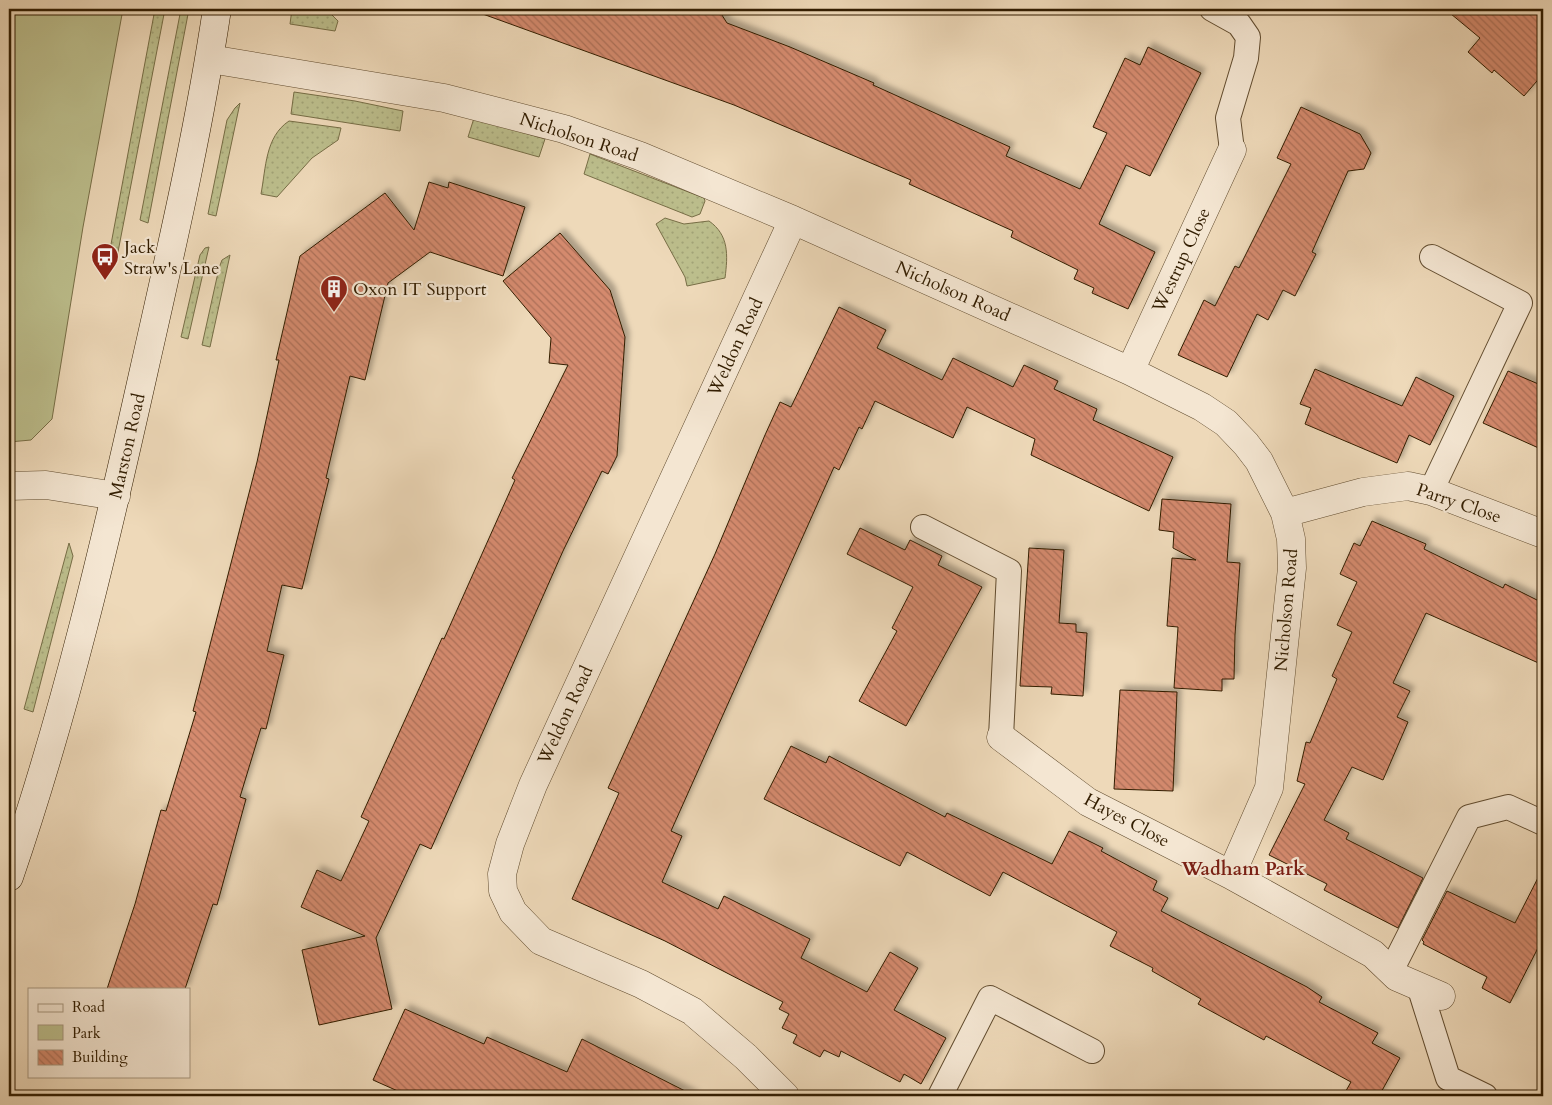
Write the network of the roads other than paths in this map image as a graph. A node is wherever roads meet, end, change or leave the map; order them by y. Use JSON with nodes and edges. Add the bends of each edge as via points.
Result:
{"nodes":[{"id":1,"x":217,"y":9,"type":"edge"},
{"id":2,"x":1212,"y":9,"type":"edge"},
{"id":3,"x":210,"y":60,"type":"junction"},
{"id":4,"x":1232,"y":150,"type":"joint"},
{"id":5,"x":794,"y":220,"type":"junction"},
{"id":6,"x":1432,"y":257,"type":"dead end"},
{"id":7,"x":1130,"y":371,"type":"junction"},
{"id":8,"x":9,"y":486,"type":"edge"},
{"id":9,"x":1431,"y":491,"type":"junction"},
{"id":10,"x":116,"y":496,"type":"junction"},
{"id":11,"x":1285,"y":512,"type":"junction"},
{"id":12,"x":923,"y":527,"type":"dead end"},
{"id":13,"x":1543,"y":534,"type":"edge"},
{"id":14,"x":1001,"y":737,"type":"joint"},
{"id":15,"x":1543,"y":823,"type":"edge"},
{"id":16,"x":1231,"y":875,"type":"junction"},
{"id":17,"x":9,"y":876,"type":"edge"},
{"id":18,"x":1391,"y":971,"type":"junction"},
{"id":19,"x":1430,"y":991,"type":"joint"},
{"id":20,"x":1092,"y":1051,"type":"dead end"},
{"id":21,"x":785,"y":1096,"type":"edge"},
{"id":22,"x":940,"y":1096,"type":"edge"},
{"id":23,"x":1485,"y":1096,"type":"edge"}],
"edges":[{"from":1,"to":3,"type":"street","name":"Marston Road"},
{"from":2,"to":4,"type":"lane","via":[[1239,24],[1248,37],[1246,58],[1228,118]]},
{"from":3,"to":5,"type":"street","name":"Nicholson Road","via":[[444,98],[555,126],[640,156]]},
{"from":3,"to":10,"type":"street","name":"Marston Road"},
{"from":4,"to":7,"type":"street","name":"Westrup Close"},
{"from":5,"to":7,"type":"street","name":"Nicholson Road"},
{"from":5,"to":21,"type":"street","name":"Weldon Road","via":[[533,785],[502,874],[503,891],[513,912],[542,941],[641,984],[692,1011]]},
{"from":6,"to":9,"type":"lane","via":[[1520,304]]},
{"from":7,"to":11,"type":"street","name":"Nicholson Road","via":[[1202,407],[1226,424],[1259,461]]},
{"from":8,"to":10,"type":"street","via":[[46,485]]},
{"from":9,"to":11,"type":"street","name":"Parry Close","via":[[1408,486],[1363,492]]},
{"from":9,"to":13,"type":"street","name":"Parry Close"},
{"from":10,"to":17,"type":"street","name":"Marston Road","via":[[58,722]]},
{"from":11,"to":16,"type":"street","name":"Nicholson Road","via":[[1291,539],[1292,568],[1269,788]]},
{"from":12,"to":14,"type":"lane","via":[[1009,571]]},
{"from":14,"to":16,"type":"street","name":"Hayes Close","via":[[1088,802]]},
{"from":15,"to":18,"type":"lane","via":[[1508,807],[1469,817]]},
{"from":16,"to":18,"type":"street","name":"Hayes Close","via":[[1373,954]]},
{"from":18,"to":19,"type":"street","name":"Hayes Close","via":[[1397,978]]},
{"from":19,"to":23,"type":"lane","via":[[1448,1078]]},
{"from":20,"to":22,"type":"lane","via":[[990,998]]}]}
